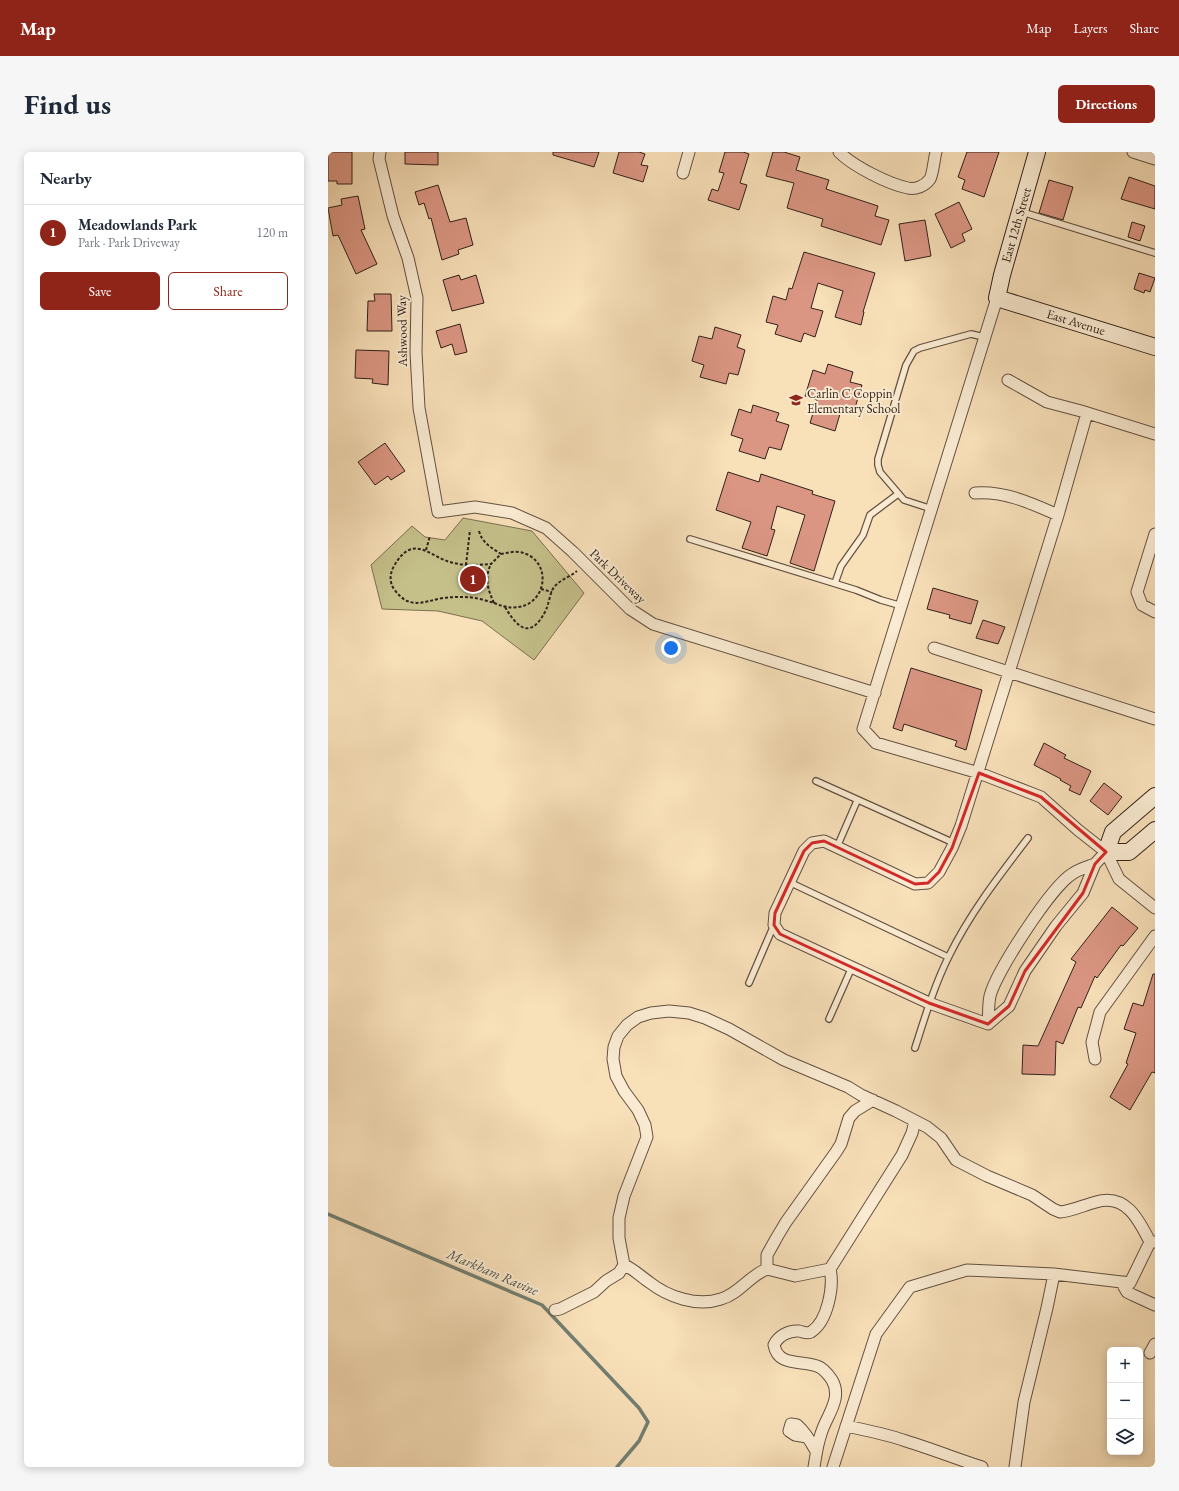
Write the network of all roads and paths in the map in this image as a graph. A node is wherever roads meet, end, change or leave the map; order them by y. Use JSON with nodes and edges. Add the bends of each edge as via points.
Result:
{"nodes":[{"id":1,"x":380,"y":152,"type":"edge"},
{"id":2,"x":689,"y":152,"type":"edge"},
{"id":3,"x":839,"y":152,"type":"edge"},
{"id":4,"x":936,"y":152,"type":"edge"},
{"id":5,"x":1037,"y":152,"type":"edge"},
{"id":6,"x":1133,"y":152,"type":"edge"},
{"id":7,"x":1155,"y":159,"type":"edge"},
{"id":8,"x":683,"y":173,"type":"dead end"},
{"id":9,"x":1019,"y":212,"type":"junction"},
{"id":10,"x":1155,"y":254,"type":"edge"},
{"id":11,"x":997,"y":298,"type":"junction"},
{"id":12,"x":984,"y":337,"type":"junction"},
{"id":13,"x":1155,"y":347,"type":"edge"},
{"id":14,"x":1008,"y":380,"type":"dead end"},
{"id":15,"x":1088,"y":413,"type":"junction"},
{"id":16,"x":1155,"y":434,"type":"edge"},
{"id":17,"x":975,"y":493,"type":"dead end"},
{"id":18,"x":898,"y":494,"type":"junction"},
{"id":19,"x":932,"y":509,"type":"junction"},
{"id":20,"x":438,"y":512,"type":"joint"},
{"id":21,"x":1058,"y":515,"type":"junction"},
{"id":22,"x":470,"y":530,"type":"dead end"},
{"id":23,"x":479,"y":531,"type":"dead end"},
{"id":24,"x":1155,"y":534,"type":"edge"},
{"id":25,"x":430,"y":536,"type":"dead end"},
{"id":26,"x":690,"y":539,"type":"dead end"},
{"id":27,"x":426,"y":550,"type":"junction"},
{"id":28,"x":501,"y":554,"type":"junction"},
{"id":29,"x":491,"y":564,"type":"junction"},
{"id":30,"x":466,"y":565,"type":"junction"},
{"id":31,"x":577,"y":570,"type":"dead end"},
{"id":32,"x":836,"y":583,"type":"junction"},
{"id":33,"x":542,"y":589,"type":"junction"},
{"id":34,"x":552,"y":592,"type":"junction"},
{"id":35,"x":494,"y":603,"type":"junction"},
{"id":36,"x":902,"y":606,"type":"junction"},
{"id":37,"x":505,"y":607,"type":"junction"},
{"id":38,"x":1155,"y":612,"type":"edge"},
{"id":39,"x":934,"y":648,"type":"dead end"},
{"id":40,"x":1009,"y":673,"type":"junction"},
{"id":41,"x":875,"y":694,"type":"junction"},
{"id":42,"x":1155,"y":719,"type":"edge"},
{"id":43,"x":979,"y":773,"type":"junction"},
{"id":44,"x":816,"y":781,"type":"dead end"},
{"id":45,"x":1155,"y":796,"type":"edge"},
{"id":46,"x":858,"y":801,"type":"junction"},
{"id":47,"x":1155,"y":830,"type":"edge"},
{"id":48,"x":1028,"y":838,"type":"dead end"},
{"id":49,"x":954,"y":843,"type":"junction"},
{"id":50,"x":837,"y":847,"type":"junction"},
{"id":51,"x":1106,"y":852,"type":"junction"},
{"id":52,"x":1094,"y":864,"type":"junction"},
{"id":53,"x":789,"y":882,"type":"junction"},
{"id":54,"x":1155,"y":908,"type":"edge"},
{"id":55,"x":774,"y":925,"type":"junction"},
{"id":56,"x":1155,"y":936,"type":"edge"},
{"id":57,"x":948,"y":957,"type":"junction"},
{"id":58,"x":852,"y":967,"type":"junction"},
{"id":59,"x":749,"y":983,"type":"dead end"},
{"id":60,"x":929,"y":1003,"type":"junction"},
{"id":61,"x":829,"y":1019,"type":"dead end"},
{"id":62,"x":988,"y":1024,"type":"junction"},
{"id":63,"x":915,"y":1048,"type":"dead end"},
{"id":64,"x":1095,"y":1059,"type":"dead end"},
{"id":65,"x":873,"y":1100,"type":"junction"},
{"id":66,"x":915,"y":1121,"type":"junction"},
{"id":67,"x":1152,"y":1242,"type":"edge"},
{"id":68,"x":624,"y":1265,"type":"junction"},
{"id":69,"x":767,"y":1269,"type":"junction"},
{"id":70,"x":830,"y":1269,"type":"junction"},
{"id":71,"x":1054,"y":1274,"type":"junction"},
{"id":72,"x":1124,"y":1282,"type":"junction"},
{"id":73,"x":1155,"y":1305,"type":"edge"},
{"id":74,"x":555,"y":1310,"type":"dead end"},
{"id":75,"x":846,"y":1426,"type":"junction"},
{"id":76,"x":807,"y":1437,"type":"dead end"},
{"id":77,"x":816,"y":1451,"type":"junction"},
{"id":78,"x":966,"y":1465,"type":"edge"},
{"id":79,"x":814,"y":1467,"type":"edge"},
{"id":80,"x":832,"y":1467,"type":"edge"},
{"id":81,"x":982,"y":1467,"type":"edge"},
{"id":82,"x":1015,"y":1467,"type":"edge"}],
"edges":[{"from":1,"to":20,"type":"street","name":"Ashwood Way","via":[[378,160],[393,216],[408,258],[417,298],[419,408]]},
{"from":2,"to":8,"type":"street"},
{"from":3,"to":4,"type":"street","via":[[871,173],[909,189],[920,188],[930,179]]},
{"from":5,"to":9,"type":"street","name":"East 12th Street"},
{"from":6,"to":7,"type":"street"},
{"from":9,"to":10,"type":"lane"},
{"from":9,"to":11,"type":"street","name":"East 12th Street"},
{"from":11,"to":12,"type":"street"},
{"from":11,"to":13,"type":"street","name":"East Avenue"},
{"from":12,"to":18,"type":"lane","via":[[971,334],[920,348],[909,356],[878,459],[880,472]]},
{"from":12,"to":19,"type":"street"},
{"from":14,"to":15,"type":"street","via":[[1047,402]]},
{"from":15,"to":16,"type":"street"},
{"from":15,"to":21,"type":"street"},
{"from":17,"to":21,"type":"street","via":[[990,492],[1022,500]]},
{"from":18,"to":19,"type":"lane","via":[[904,500]]},
{"from":18,"to":32,"type":"lane","via":[[870,515],[863,535],[841,566]]},
{"from":19,"to":36,"type":"street"},
{"from":20,"to":41,"type":"street","name":"Park Driveway","via":[[475,507],[512,513],[546,528],[630,609],[653,624]]},
{"from":21,"to":40,"type":"street"},
{"from":22,"to":30,"type":"path"},
{"from":23,"to":28,"type":"path","via":[[486,544]]},
{"from":24,"to":38,"type":"street","via":[[1137,592],[1142,605]]},
{"from":25,"to":27,"type":"path"},
{"from":26,"to":32,"type":"lane"},
{"from":27,"to":30,"type":"path","via":[[453,563]]},
{"from":27,"to":35,"type":"path","via":[[418,549],[401,555],[393,568],[390,577],[392,586],[399,596],[414,603],[464,597]]},
{"from":28,"to":29,"type":"path"},
{"from":28,"to":33,"type":"path","via":[[519,552],[534,559],[543,576]]},
{"from":29,"to":30,"type":"path"},
{"from":29,"to":35,"type":"path","via":[[487,586]]},
{"from":31,"to":34,"type":"path","via":[[561,580]]},
{"from":32,"to":36,"type":"lane"},
{"from":33,"to":34,"type":"path"},
{"from":33,"to":37,"type":"path","via":[[528,605]]},
{"from":34,"to":37,"type":"path","via":[[546,610],[533,627],[526,629],[519,626]]},
{"from":35,"to":37,"type":"path"},
{"from":36,"to":41,"type":"street"},
{"from":39,"to":40,"type":"street"},
{"from":40,"to":42,"type":"street"},
{"from":40,"to":43,"type":"street"},
{"from":41,"to":43,"type":"street","via":[[863,729],[876,743]]},
{"from":43,"to":49,"type":"street"},
{"from":43,"to":51,"type":"street","via":[[1041,797]]},
{"from":44,"to":46,"type":"lane"},
{"from":45,"to":51,"type":"street","via":[[1113,832]]},
{"from":46,"to":49,"type":"lane"},
{"from":46,"to":50,"type":"lane"},
{"from":47,"to":51,"type":"street","via":[[1129,852]]},
{"from":48,"to":57,"type":"lane","via":[[987,892]]},
{"from":49,"to":50,"type":"street","via":[[939,872],[928,883],[916,884]]},
{"from":50,"to":53,"type":"street","via":[[824,841],[812,843],[804,851]]},
{"from":51,"to":52,"type":"street"},
{"from":51,"to":54,"type":"street","via":[[1120,878]]},
{"from":52,"to":62,"type":"street","via":[[1083,893],[1025,971],[1009,1006]]},
{"from":52,"to":62,"type":"street","via":[[1072,874],[1032,922],[990,996]]},
{"from":53,"to":55,"type":"street","via":[[775,913]]},
{"from":53,"to":57,"type":"lane"},
{"from":55,"to":58,"type":"street","via":[[780,934]]},
{"from":55,"to":59,"type":"lane"},
{"from":56,"to":64,"type":"street","via":[[1100,1012],[1092,1042]]},
{"from":57,"to":60,"type":"lane"},
{"from":58,"to":60,"type":"street"},
{"from":58,"to":61,"type":"lane"},
{"from":60,"to":62,"type":"street"},
{"from":60,"to":63,"type":"lane"},
{"from":65,"to":66,"type":"street"},
{"from":65,"to":68,"type":"street","via":[[784,1060],[728,1029],[689,1012],[669,1011],[638,1017],[618,1036],[613,1059],[616,1076],[638,1110],[647,1137],[624,1196],[619,1218]]},
{"from":65,"to":69,"type":"street","via":[[849,1118],[836,1152],[786,1222],[767,1255]]},
{"from":66,"to":67,"type":"street","via":[[941,1138],[956,1160],[1032,1195],[1052,1209],[1065,1212],[1106,1199],[1115,1201],[1134,1212]]},
{"from":66,"to":70,"type":"street","via":[[902,1155]]},
{"from":67,"to":72,"type":"street","via":[[1130,1283]]},
{"from":68,"to":69,"type":"street","via":[[671,1295],[706,1301],[721,1300],[734,1294]]},
{"from":68,"to":74,"type":"street","via":[[594,1292]]},
{"from":69,"to":70,"type":"street","via":[[795,1276]]},
{"from":70,"to":77,"type":"street","via":[[829,1300],[819,1323],[809,1333],[796,1331],[784,1334],[774,1345],[777,1355],[783,1359],[818,1366],[834,1383],[837,1391],[834,1407],[822,1429]]},
{"from":71,"to":72,"type":"street"},
{"from":71,"to":75,"type":"street","via":[[967,1270],[910,1287],[876,1334]]},
{"from":71,"to":82,"type":"street","via":[[1024,1402]]},
{"from":72,"to":73,"type":"street","via":[[1127,1292]]},
{"from":75,"to":78,"type":"street","via":[[905,1440]]},
{"from":75,"to":80,"type":"street"},
{"from":76,"to":77,"type":"street"},
{"from":77,"to":79,"type":"street"},
{"from":78,"to":81,"type":"street"}]}
